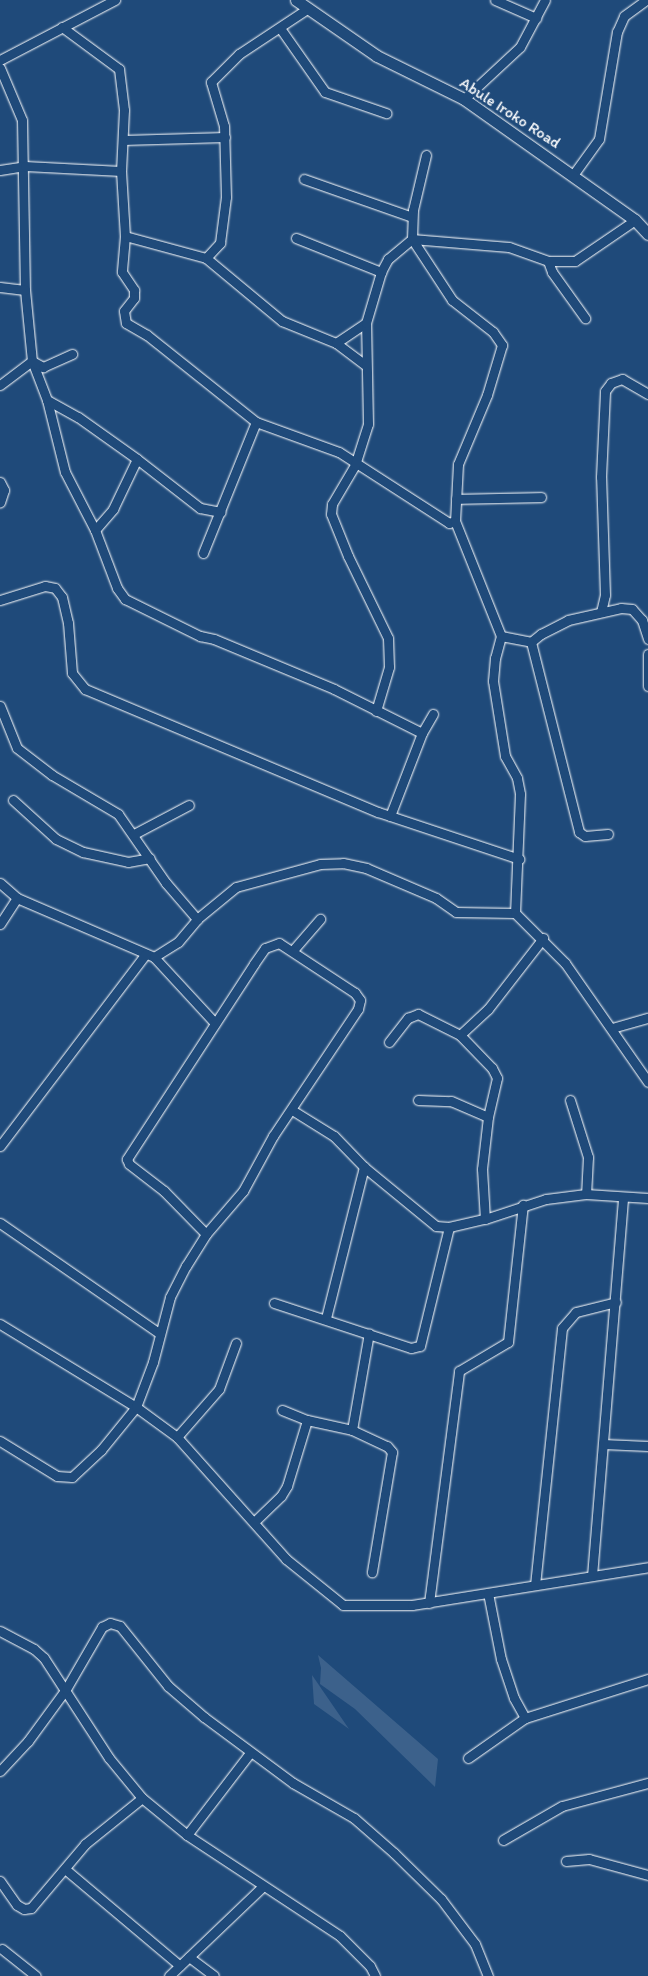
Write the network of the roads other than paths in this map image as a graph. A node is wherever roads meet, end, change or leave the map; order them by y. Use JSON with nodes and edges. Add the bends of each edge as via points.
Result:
{"nodes":[{"id":1,"x":115,"y":0,"type":"edge"},
{"id":2,"x":296,"y":0,"type":"edge"},
{"id":3,"x":495,"y":0,"type":"edge"},
{"id":4,"x":544,"y":0,"type":"edge"},
{"id":5,"x":646,"y":0,"type":"edge"},
{"id":6,"x":307,"y":9,"type":"junction"},
{"id":7,"x":536,"y":18,"type":"junction"},
{"id":8,"x":62,"y":27,"type":"junction"},
{"id":9,"x":280,"y":28,"type":"junction"},
{"id":10,"x":0,"y":60,"type":"edge"},
{"id":11,"x":1,"y":71,"type":"edge"},
{"id":12,"x":464,"y":100,"type":"junction"},
{"id":13,"x":386,"y":113,"type":"dead end"},
{"id":14,"x":225,"y":137,"type":"junction"},
{"id":15,"x":123,"y":140,"type":"junction"},
{"id":16,"x":426,"y":154,"type":"dead end"},
{"id":17,"x":25,"y":166,"type":"junction"},
{"id":18,"x":0,"y":170,"type":"edge"},
{"id":19,"x":121,"y":171,"type":"junction"},
{"id":20,"x":573,"y":175,"type":"junction"},
{"id":21,"x":304,"y":179,"type":"dead end"},
{"id":22,"x":412,"y":217,"type":"junction"},
{"id":23,"x":635,"y":220,"type":"junction"},
{"id":24,"x":648,"y":234,"type":"edge"},
{"id":25,"x":125,"y":236,"type":"junction"},
{"id":26,"x":296,"y":238,"type":"dead end"},
{"id":27,"x":412,"y":240,"type":"junction"},
{"id":28,"x":206,"y":258,"type":"junction"},
{"id":29,"x":548,"y":261,"type":"junction"},
{"id":30,"x":381,"y":272,"type":"junction"},
{"id":31,"x":0,"y":287,"type":"edge"},
{"id":32,"x":25,"y":290,"type":"junction"},
{"id":33,"x":586,"y":318,"type":"dead end"},
{"id":34,"x":366,"y":323,"type":"junction"},
{"id":35,"x":336,"y":343,"type":"junction"},
{"id":36,"x":72,"y":354,"type":"dead end"},
{"id":37,"x":32,"y":361,"type":"junction"},
{"id":38,"x":365,"y":365,"type":"junction"},
{"id":39,"x":0,"y":385,"type":"edge"},
{"id":40,"x":648,"y":394,"type":"edge"},
{"id":41,"x":47,"y":400,"type":"junction"},
{"id":42,"x":256,"y":422,"type":"junction"},
{"id":43,"x":137,"y":459,"type":"junction"},
{"id":44,"x":355,"y":465,"type":"junction"},
{"id":45,"x":0,"y":482,"type":"edge"},
{"id":46,"x":540,"y":497,"type":"dead end"},
{"id":47,"x":456,"y":499,"type":"junction"},
{"id":48,"x":0,"y":502,"type":"edge"},
{"id":49,"x":221,"y":512,"type":"junction"},
{"id":50,"x":455,"y":521,"type":"junction"},
{"id":51,"x":95,"y":530,"type":"junction"},
{"id":52,"x":203,"y":553,"type":"dead end"},
{"id":53,"x":605,"y":595,"type":"junction"},
{"id":54,"x":0,"y":600,"type":"edge"},
{"id":55,"x":621,"y":608,"type":"junction"},
{"id":56,"x":601,"y":612,"type":"junction"},
{"id":57,"x":501,"y":636,"type":"junction"},
{"id":58,"x":648,"y":639,"type":"edge"},
{"id":59,"x":531,"y":642,"type":"junction"},
{"id":60,"x":648,"y":654,"type":"edge"},
{"id":61,"x":648,"y":686,"type":"edge"},
{"id":62,"x":0,"y":706,"type":"edge"},
{"id":63,"x":376,"y":711,"type":"junction"},
{"id":64,"x":433,"y":714,"type":"dead end"},
{"id":65,"x":422,"y":733,"type":"junction"},
{"id":66,"x":13,"y":800,"type":"dead end"},
{"id":67,"x":189,"y":804,"type":"dead end"},
{"id":68,"x":390,"y":816,"type":"junction"},
{"id":69,"x":134,"y":834,"type":"junction"},
{"id":70,"x":608,"y":834,"type":"dead end"},
{"id":71,"x":150,"y":858,"type":"junction"},
{"id":72,"x":519,"y":860,"type":"junction"},
{"id":73,"x":0,"y":883,"type":"edge"},
{"id":74,"x":17,"y":898,"type":"junction"},
{"id":75,"x":515,"y":913,"type":"junction"},
{"id":76,"x":197,"y":919,"type":"junction"},
{"id":77,"x":320,"y":919,"type":"dead end"},
{"id":78,"x":0,"y":924,"type":"edge"},
{"id":79,"x":543,"y":938,"type":"junction"},
{"id":80,"x":294,"y":949,"type":"junction"},
{"id":81,"x":150,"y":956,"type":"junction"},
{"id":82,"x":648,"y":1018,"type":"edge"},
{"id":83,"x":215,"y":1023,"type":"junction"},
{"id":84,"x":612,"y":1028,"type":"junction"},
{"id":85,"x":460,"y":1035,"type":"junction"},
{"id":86,"x":389,"y":1042,"type":"dead end"},
{"id":87,"x":648,"y":1082,"type":"edge"},
{"id":88,"x":418,"y":1100,"type":"dead end"},
{"id":89,"x":570,"y":1100,"type":"dead end"},
{"id":90,"x":292,"y":1110,"type":"junction"},
{"id":91,"x":488,"y":1118,"type":"junction"},
{"id":92,"x":0,"y":1129,"type":"edge"},
{"id":93,"x":9,"y":1134,"type":"junction"},
{"id":94,"x":0,"y":1146,"type":"edge"},
{"id":95,"x":364,"y":1167,"type":"junction"},
{"id":96,"x":586,"y":1194,"type":"junction"},
{"id":97,"x":623,"y":1197,"type":"junction"},
{"id":98,"x":648,"y":1198,"type":"edge"},
{"id":99,"x":523,"y":1205,"type":"junction"},
{"id":100,"x":485,"y":1219,"type":"junction"},
{"id":101,"x":0,"y":1223,"type":"edge"},
{"id":102,"x":449,"y":1227,"type":"junction"},
{"id":103,"x":206,"y":1234,"type":"junction"},
{"id":104,"x":616,"y":1302,"type":"junction"},
{"id":105,"x":274,"y":1303,"type":"dead end"},
{"id":106,"x":326,"y":1318,"type":"junction"},
{"id":107,"x":0,"y":1324,"type":"edge"},
{"id":108,"x":159,"y":1332,"type":"junction"},
{"id":109,"x":369,"y":1333,"type":"junction"},
{"id":110,"x":236,"y":1343,"type":"dead end"},
{"id":111,"x":136,"y":1407,"type":"junction"},
{"id":112,"x":282,"y":1410,"type":"dead end"},
{"id":113,"x":307,"y":1420,"type":"junction"},
{"id":114,"x":352,"y":1430,"type":"junction"},
{"id":115,"x":177,"y":1437,"type":"junction"},
{"id":116,"x":0,"y":1441,"type":"edge"},
{"id":117,"x":603,"y":1444,"type":"junction"},
{"id":118,"x":648,"y":1446,"type":"edge"},
{"id":119,"x":254,"y":1522,"type":"junction"},
{"id":120,"x":648,"y":1567,"type":"edge"},
{"id":121,"x":372,"y":1572,"type":"dead end"},
{"id":122,"x":592,"y":1576,"type":"junction"},
{"id":123,"x":535,"y":1585,"type":"junction"},
{"id":124,"x":488,"y":1593,"type":"junction"},
{"id":125,"x":429,"y":1603,"type":"junction"},
{"id":126,"x":0,"y":1631,"type":"edge"},
{"id":127,"x":648,"y":1679,"type":"edge"},
{"id":128,"x":66,"y":1690,"type":"junction"},
{"id":129,"x":525,"y":1718,"type":"junction"},
{"id":130,"x":250,"y":1753,"type":"junction"},
{"id":131,"x":468,"y":1758,"type":"dead end"},
{"id":132,"x":1,"y":1767,"type":"edge"},
{"id":133,"x":648,"y":1783,"type":"edge"},
{"id":134,"x":142,"y":1798,"type":"junction"},
{"id":135,"x":187,"y":1835,"type":"junction"},
{"id":136,"x":503,"y":1840,"type":"dead end"},
{"id":137,"x":566,"y":1861,"type":"dead end"},
{"id":138,"x":65,"y":1869,"type":"junction"},
{"id":139,"x":648,"y":1875,"type":"edge"},
{"id":140,"x":0,"y":1881,"type":"edge"},
{"id":141,"x":262,"y":1887,"type":"junction"},
{"id":142,"x":2,"y":1950,"type":"dead end"},
{"id":143,"x":189,"y":1957,"type":"junction"},
{"id":144,"x":180,"y":1966,"type":"junction"},
{"id":145,"x":36,"y":1976,"type":"edge"},
{"id":146,"x":169,"y":1976,"type":"edge"},
{"id":147,"x":214,"y":1976,"type":"edge"},
{"id":148,"x":375,"y":1976,"type":"edge"},
{"id":149,"x":488,"y":1976,"type":"edge"}],
"edges":[{"from":1,"to":8,"type":"street"},
{"from":2,"to":6,"type":"street","name":"Abule Iroko Road"},
{"from":3,"to":7,"type":"street"},
{"from":4,"to":7,"type":"street"},
{"from":5,"to":20,"type":"street","via":[[624,16],[617,32],[599,139]]},
{"from":6,"to":9,"type":"street"},
{"from":6,"to":12,"type":"street","name":"Abule Iroko Road","via":[[378,56]]},
{"from":7,"to":12,"type":"street","via":[[520,47]]},
{"from":8,"to":10,"type":"street"},
{"from":8,"to":15,"type":"street","via":[[119,69],[124,110]]},
{"from":9,"to":13,"type":"street","via":[[325,92]]},
{"from":9,"to":14,"type":"street","via":[[239,54],[211,82]]},
{"from":11,"to":17,"type":"street","via":[[22,120]]},
{"from":12,"to":20,"type":"street","name":"Abule Iroko Road"},
{"from":14,"to":15,"type":"street"},
{"from":14,"to":28,"type":"street","via":[[223,227],[217,250]]},
{"from":15,"to":19,"type":"street"},
{"from":16,"to":22,"type":"street"},
{"from":17,"to":18,"type":"street"},
{"from":17,"to":19,"type":"street"},
{"from":17,"to":32,"type":"street"},
{"from":19,"to":25,"type":"street"},
{"from":20,"to":23,"type":"street","name":"Abule Iroko Road"},
{"from":21,"to":22,"type":"street"},
{"from":22,"to":27,"type":"street"},
{"from":23,"to":24,"type":"street","name":"Abule Iroko Road"},
{"from":23,"to":29,"type":"street","via":[[575,261]]},
{"from":25,"to":28,"type":"street"},
{"from":25,"to":42,"type":"street","via":[[122,272],[134,290],[134,298],[124,311],[126,323],[146,335]]},
{"from":26,"to":30,"type":"street"},
{"from":27,"to":29,"type":"street","via":[[509,247]]},
{"from":27,"to":30,"type":"street","via":[[388,259]]},
{"from":27,"to":47,"type":"street","via":[[452,300],[493,332],[502,345],[487,396],[458,464]]},
{"from":28,"to":35,"type":"street","via":[[282,321]]},
{"from":29,"to":33,"type":"street","via":[[552,272]]},
{"from":30,"to":34,"type":"street"},
{"from":31,"to":32,"type":"street"},
{"from":32,"to":37,"type":"street"},
{"from":34,"to":35,"type":"street"},
{"from":34,"to":38,"type":"street"},
{"from":35,"to":38,"type":"street"},
{"from":36,"to":37,"type":"street","via":[[43,367]]},
{"from":37,"to":39,"type":"street"},
{"from":37,"to":41,"type":"street"},
{"from":38,"to":44,"type":"street","via":[[368,424]]},
{"from":40,"to":53,"type":"street","via":[[622,380],[612,383],[605,391],[601,477]]},
{"from":41,"to":43,"type":"street","via":[[78,417]]},
{"from":41,"to":51,"type":"street","via":[[64,472]]},
{"from":42,"to":44,"type":"street","via":[[339,452]]},
{"from":42,"to":49,"type":"street"},
{"from":43,"to":49,"type":"street","via":[[200,508]]},
{"from":43,"to":51,"type":"street","via":[[113,509]]},
{"from":44,"to":50,"type":"street","via":[[449,523]]},
{"from":44,"to":63,"type":"street","via":[[332,504],[332,514],[348,556],[388,638],[390,667]]},
{"from":45,"to":48,"type":"street","via":[[4,490]]},
{"from":46,"to":47,"type":"street"},
{"from":47,"to":50,"type":"street"},
{"from":49,"to":52,"type":"street"},
{"from":50,"to":57,"type":"street"},
{"from":51,"to":63,"type":"street","via":[[125,599],[200,636],[334,690]]},
{"from":53,"to":55,"type":"street"},
{"from":53,"to":56,"type":"street"},
{"from":54,"to":68,"type":"street","via":[[51,585],[62,597],[68,623],[72,674],[84,689]]},
{"from":55,"to":56,"type":"street"},
{"from":55,"to":58,"type":"street","via":[[632,609],[642,620]]},
{"from":56,"to":59,"type":"street","via":[[568,620]]},
{"from":57,"to":59,"type":"street"},
{"from":57,"to":72,"type":"street","via":[[493,681],[504,756],[518,778]]},
{"from":59,"to":70,"type":"street","via":[[579,832],[585,836]]},
{"from":60,"to":61,"type":"street"},
{"from":62,"to":69,"type":"street","via":[[17,748],[52,775],[118,814]]},
{"from":63,"to":65,"type":"street"},
{"from":64,"to":65,"type":"street"},
{"from":65,"to":68,"type":"street"},
{"from":66,"to":71,"type":"street","via":[[56,839],[83,852],[128,862]]},
{"from":67,"to":69,"type":"street"},
{"from":68,"to":72,"type":"street"},
{"from":69,"to":71,"type":"street"},
{"from":71,"to":76,"type":"street","via":[[166,883]]},
{"from":72,"to":75,"type":"street"},
{"from":73,"to":74,"type":"street"},
{"from":74,"to":78,"type":"street"},
{"from":74,"to":81,"type":"street"},
{"from":75,"to":76,"type":"street","via":[[456,912],[436,898],[366,868],[343,863],[320,864],[236,887]]},
{"from":75,"to":79,"type":"street"},
{"from":76,"to":81,"type":"street","via":[[178,942]]},
{"from":77,"to":80,"type":"street"},
{"from":79,"to":84,"type":"street"},
{"from":79,"to":85,"type":"street","via":[[488,1009]]},
{"from":80,"to":83,"type":"street","via":[[279,942],[266,948]]},
{"from":80,"to":90,"type":"street","via":[[360,1000],[358,1009]]},
{"from":81,"to":83,"type":"street"},
{"from":81,"to":93,"type":"street"},
{"from":82,"to":84,"type":"street"},
{"from":83,"to":103,"type":"street","via":[[127,1159]]},
{"from":84,"to":87,"type":"street"},
{"from":85,"to":86,"type":"street","via":[[418,1014],[408,1018]]},
{"from":85,"to":91,"type":"street","via":[[492,1068],[497,1078]]},
{"from":88,"to":91,"type":"street","via":[[451,1101]]},
{"from":89,"to":96,"type":"street","via":[[588,1157]]},
{"from":90,"to":95,"type":"street","via":[[334,1136]]},
{"from":90,"to":103,"type":"street","via":[[273,1136],[243,1191]]},
{"from":91,"to":100,"type":"street","via":[[482,1169]]},
{"from":92,"to":93,"type":"street"},
{"from":93,"to":94,"type":"street"},
{"from":95,"to":102,"type":"street","via":[[436,1226]]},
{"from":95,"to":106,"type":"street"},
{"from":96,"to":97,"type":"street"},
{"from":96,"to":99,"type":"street"},
{"from":97,"to":98,"type":"street"},
{"from":97,"to":104,"type":"street"},
{"from":99,"to":100,"type":"street"},
{"from":99,"to":125,"type":"street","via":[[508,1342],[459,1371]]},
{"from":100,"to":102,"type":"street"},
{"from":101,"to":108,"type":"street"},
{"from":102,"to":109,"type":"street","via":[[420,1346],[411,1348]]},
{"from":103,"to":108,"type":"street","via":[[170,1297]]},
{"from":104,"to":117,"type":"street"},
{"from":104,"to":123,"type":"street","via":[[576,1312],[562,1328]]},
{"from":105,"to":106,"type":"street"},
{"from":106,"to":109,"type":"street"},
{"from":107,"to":111,"type":"street"},
{"from":108,"to":111,"type":"street","via":[[153,1362]]},
{"from":109,"to":114,"type":"street"},
{"from":110,"to":115,"type":"street","via":[[219,1389]]},
{"from":111,"to":115,"type":"street"},
{"from":111,"to":116,"type":"street","via":[[101,1450],[72,1476],[57,1476]]},
{"from":112,"to":113,"type":"street"},
{"from":113,"to":114,"type":"street"},
{"from":113,"to":119,"type":"street","via":[[287,1486]]},
{"from":114,"to":121,"type":"street","via":[[387,1446],[392,1452]]},
{"from":115,"to":119,"type":"street"},
{"from":117,"to":118,"type":"street"},
{"from":117,"to":122,"type":"street"},
{"from":119,"to":125,"type":"street","via":[[286,1559],[342,1605],[381,1607]]},
{"from":120,"to":122,"type":"street"},
{"from":122,"to":123,"type":"street"},
{"from":123,"to":124,"type":"street"},
{"from":124,"to":125,"type":"street"},
{"from":124,"to":129,"type":"street","via":[[501,1659],[514,1698]]},
{"from":126,"to":128,"type":"street","via":[[34,1649]]},
{"from":127,"to":129,"type":"street"},
{"from":128,"to":130,"type":"street","via":[[102,1627],[110,1624],[120,1626],[168,1686]]},
{"from":128,"to":132,"type":"street"},
{"from":128,"to":134,"type":"street","via":[[109,1758]]},
{"from":129,"to":131,"type":"street"},
{"from":130,"to":135,"type":"street"},
{"from":130,"to":149,"type":"street","via":[[293,1783],[354,1818],[394,1853],[441,1899],[475,1944]]},
{"from":133,"to":136,"type":"street","via":[[562,1806]]},
{"from":134,"to":135,"type":"street"},
{"from":134,"to":138,"type":"street","via":[[85,1844]]},
{"from":135,"to":141,"type":"street"},
{"from":137,"to":139,"type":"street","via":[[588,1859]]},
{"from":138,"to":140,"type":"street","via":[[31,1908],[24,1909],[17,1904]]},
{"from":138,"to":144,"type":"street"},
{"from":141,"to":143,"type":"street"},
{"from":141,"to":148,"type":"street","via":[[340,1936],[370,1966]]},
{"from":142,"to":145,"type":"street"},
{"from":143,"to":144,"type":"street"},
{"from":143,"to":147,"type":"street"},
{"from":144,"to":146,"type":"street"}]}
